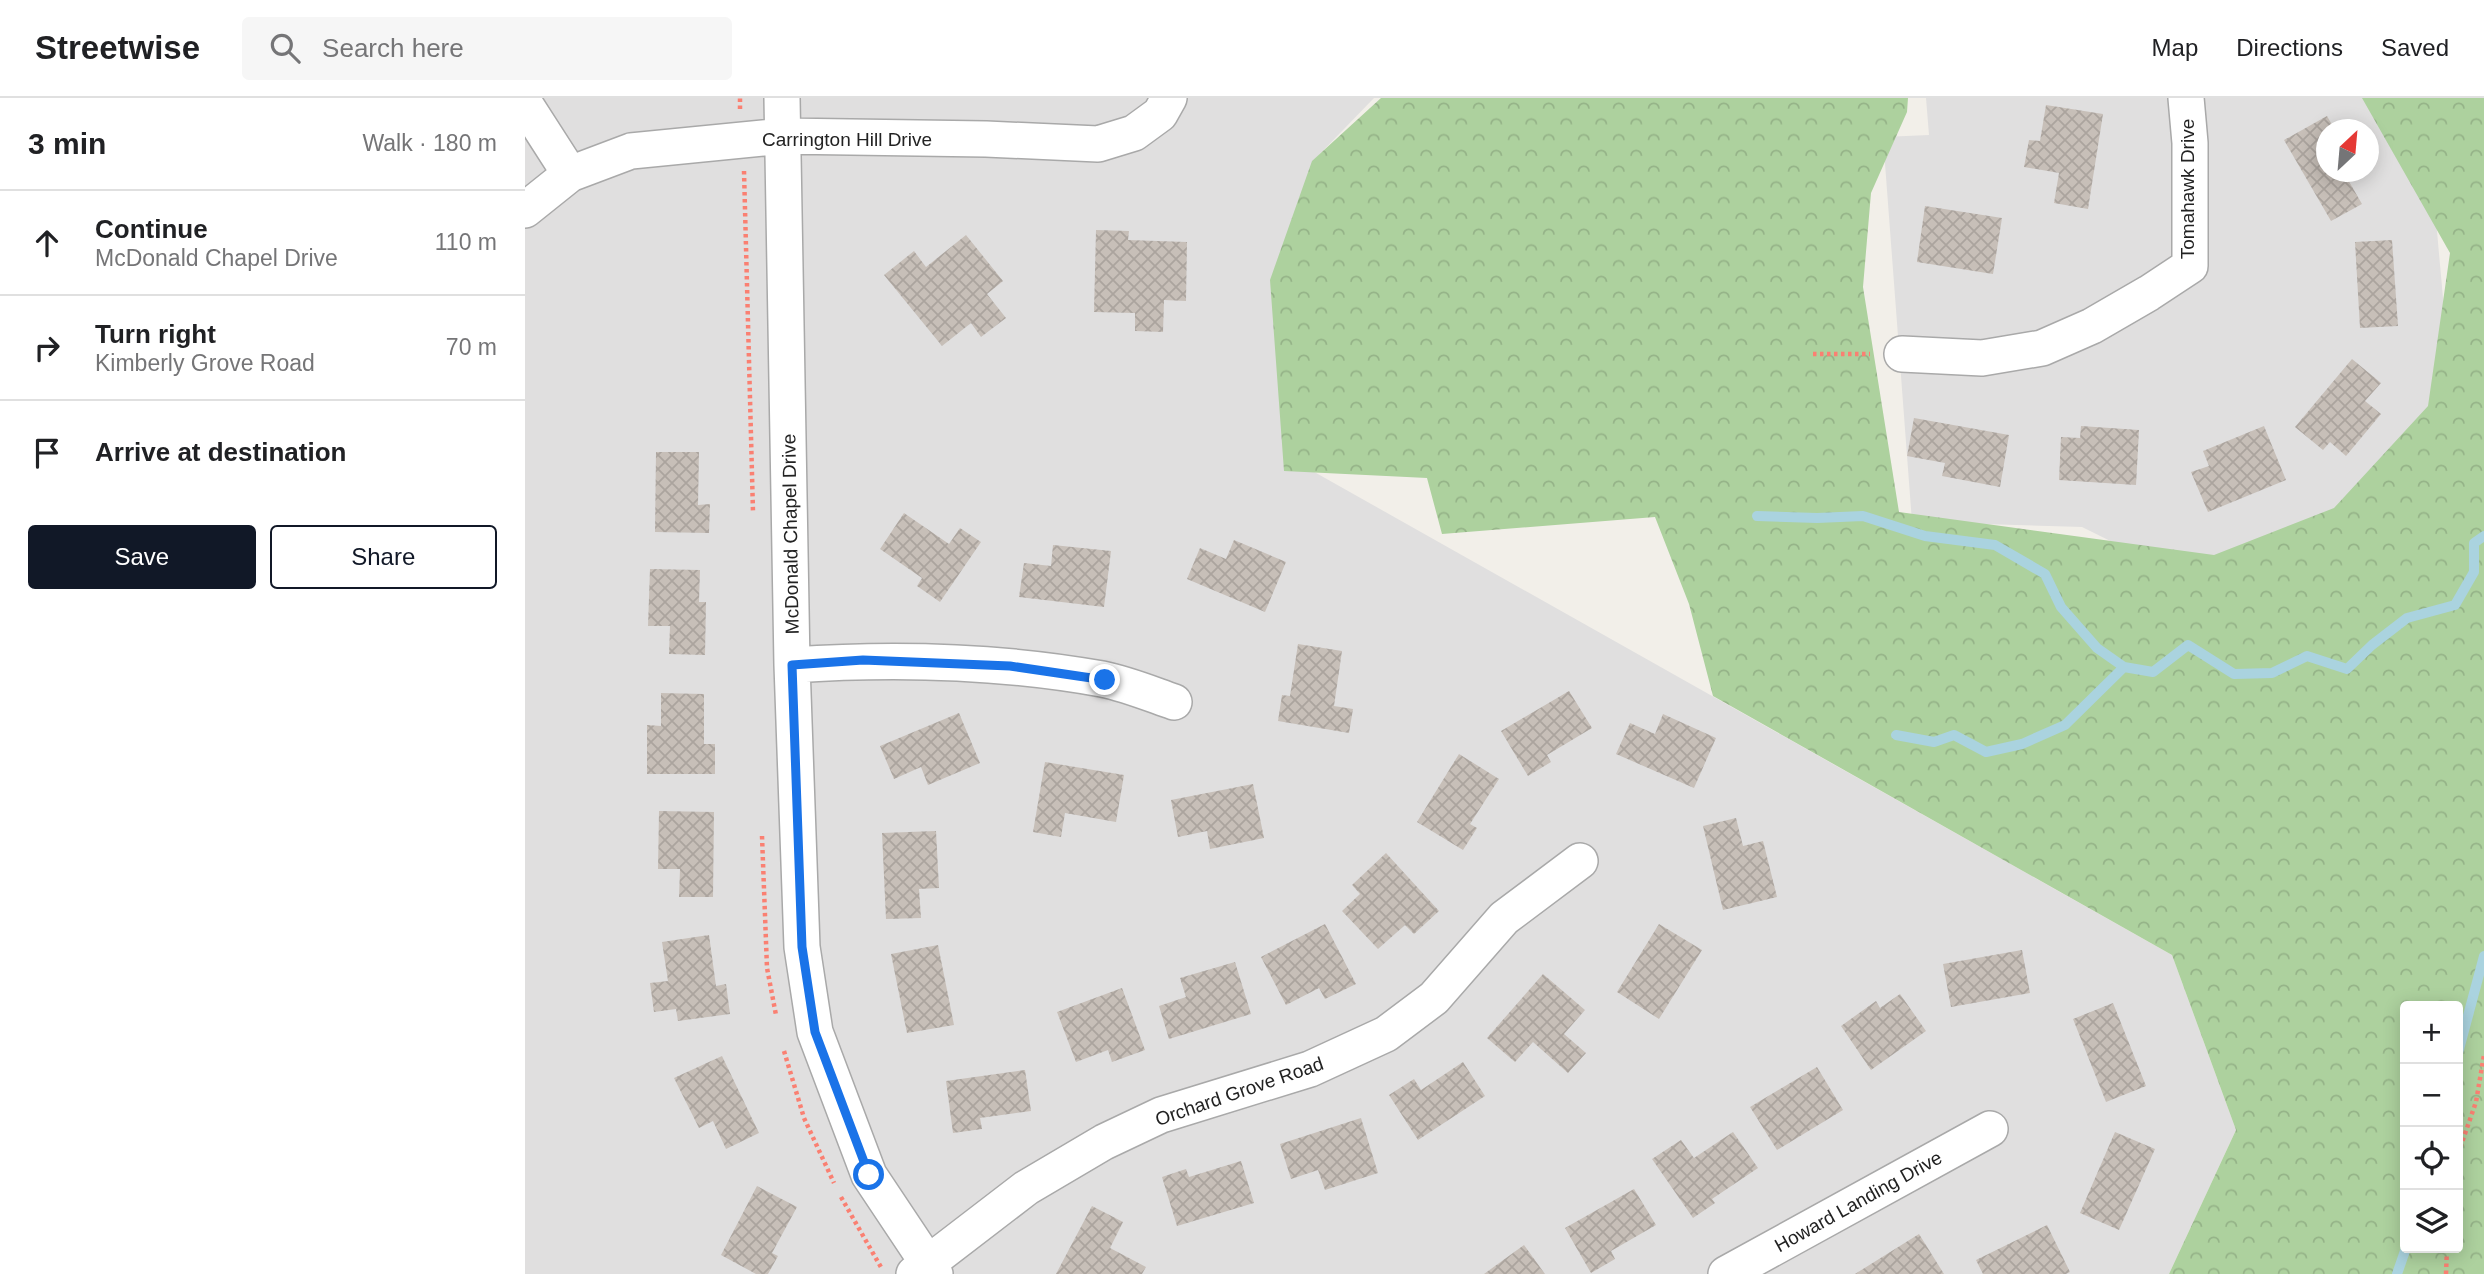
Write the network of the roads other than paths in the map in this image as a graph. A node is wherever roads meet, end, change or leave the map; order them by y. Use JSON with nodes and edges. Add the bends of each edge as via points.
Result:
{"nodes":[{"id":1,"x":782,"y":98,"type":"edge"},
{"id":2,"x":1169,"y":98,"type":"edge"},
{"id":3,"x":2186,"y":98,"type":"edge"},
{"id":4,"x":525,"y":103,"type":"edge"},
{"id":5,"x":783,"y":136,"type":"junction"},
{"id":6,"x":570,"y":174,"type":"junction"},
{"id":7,"x":525,"y":211,"type":"edge"},
{"id":8,"x":1902,"y":354,"type":"road end"},
{"id":9,"x":792,"y":665,"type":"junction"},
{"id":10,"x":1174,"y":702,"type":"dead end"},
{"id":11,"x":1580,"y":860,"type":"dead end"},
{"id":12,"x":1990,"y":1129,"type":"dead end"},
{"id":13,"x":925,"y":1271,"type":"edge"},
{"id":14,"x":1726,"y":1274,"type":"edge"}],
"edges":[{"from":1,"to":5,"type":"street","name":"McDonald Chapel Drive"},
{"from":2,"to":5,"type":"street","name":"Carrington Hill Drive","via":[[1160,114],[1134,133],[1098,144]]},
{"from":3,"to":8,"type":"street","name":"Tomahawk Drive","via":[[2190,266],[2092,326],[2042,348],[1982,358]]},
{"from":4,"to":6,"type":"street"},
{"from":5,"to":6,"type":"street","name":"Carrington Hill Drive","via":[[631,151]]},
{"from":5,"to":9,"type":"street","name":"McDonald Chapel Drive"},
{"from":6,"to":7,"type":"street","name":"Carrington Hill Drive"},
{"from":9,"to":10,"type":"street","via":[[863,660],[1010,666],[1105,680]]},
{"from":9,"to":13,"type":"street","name":"McDonald Chapel Drive","via":[[802,947],[815,1032],[869,1175]]},
{"from":11,"to":13,"type":"street","name":"Orchard Grove Road","via":[[1504,918],[1434,998],[1386,1034],[1310,1069],[1161,1115],[1104,1142],[1026,1188]]},
{"from":12,"to":14,"type":"street","name":"Howard Landing Drive"}]}
